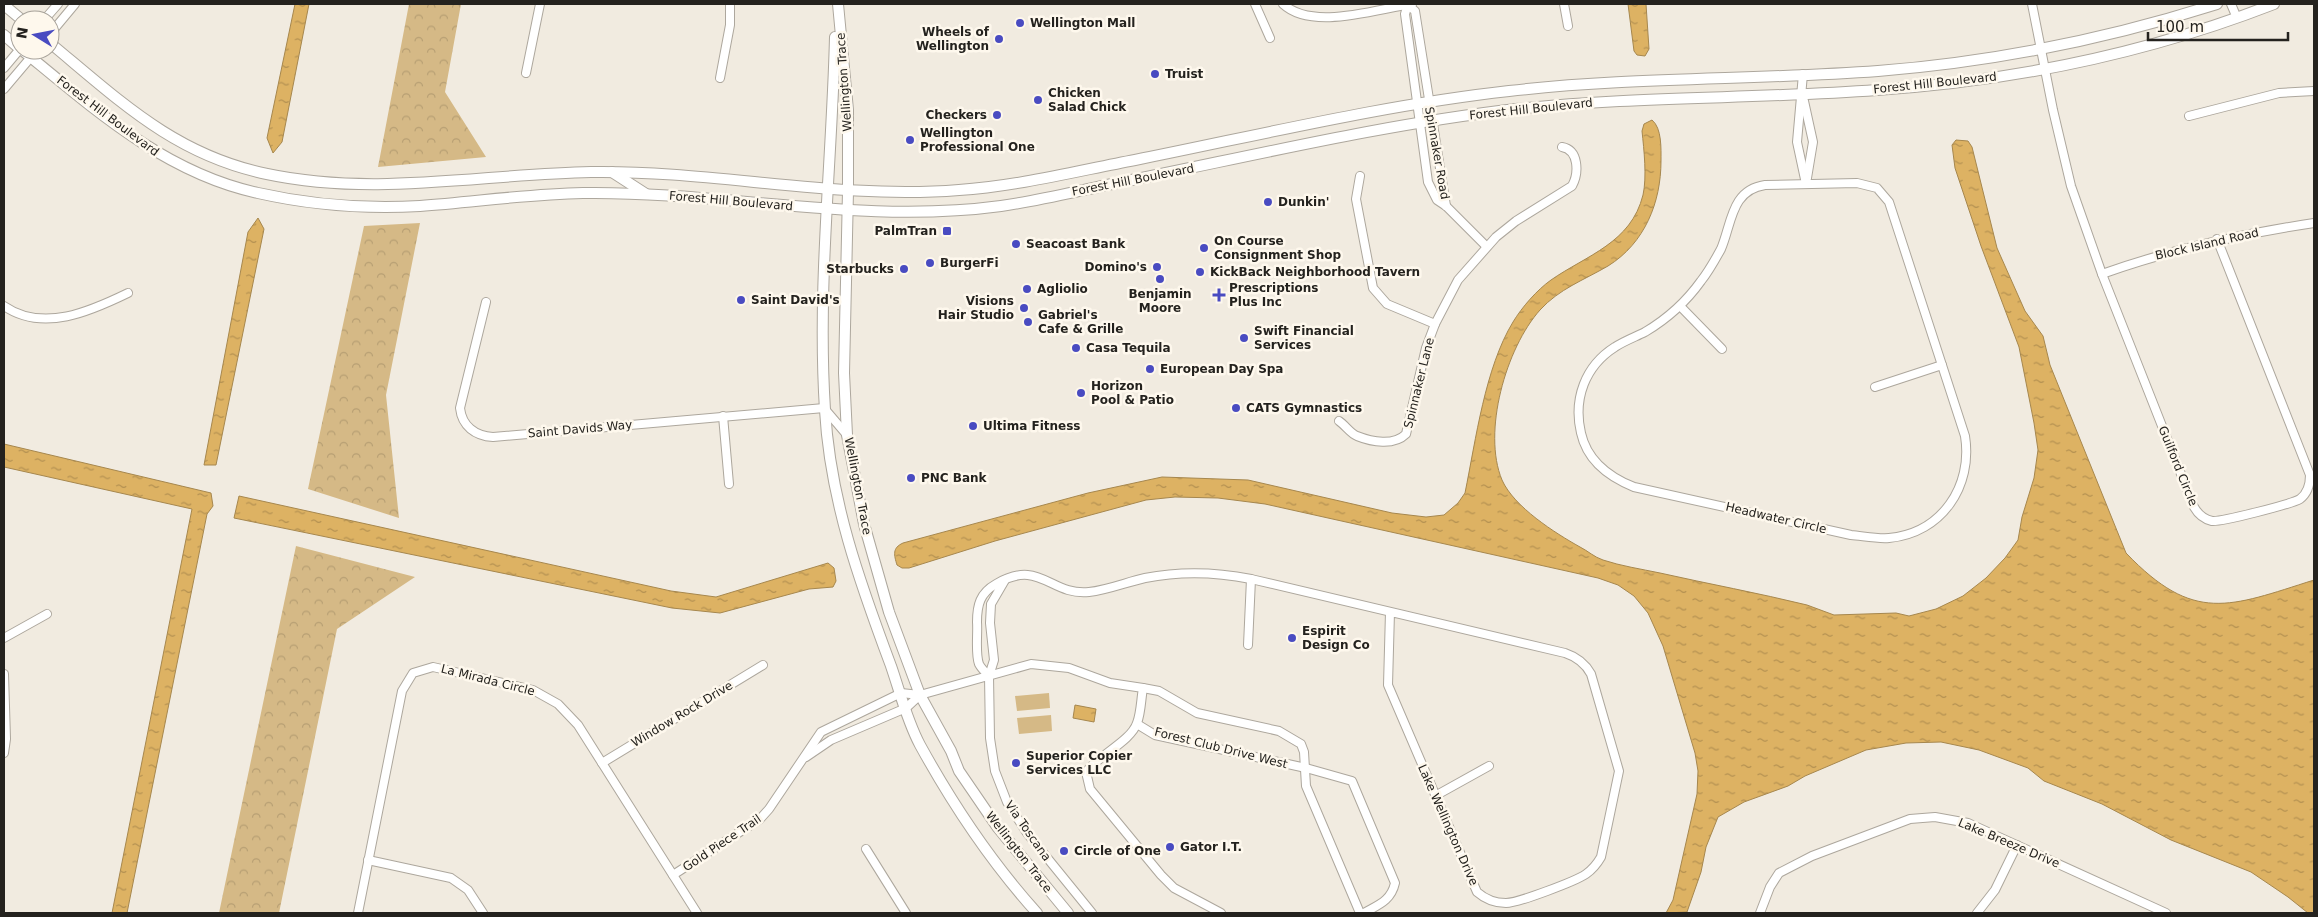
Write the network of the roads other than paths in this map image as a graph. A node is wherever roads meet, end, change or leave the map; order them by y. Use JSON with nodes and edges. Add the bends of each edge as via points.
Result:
{"nodes":[{"id":1,"x":75,"y":4,"type":"edge"},
{"id":2,"x":540,"y":4,"type":"edge"},
{"id":3,"x":730,"y":4,"type":"edge"},
{"id":4,"x":837,"y":4,"type":"edge"},
{"id":5,"x":1255,"y":4,"type":"edge"},
{"id":6,"x":1283,"y":4,"type":"edge"},
{"id":7,"x":1410,"y":4,"type":"edge"},
{"id":8,"x":1564,"y":4,"type":"edge"},
{"id":9,"x":2032,"y":4,"type":"edge"},
{"id":10,"x":2217,"y":4,"type":"edge"},
{"id":11,"x":2231,"y":4,"type":"edge"},
{"id":12,"x":2274,"y":4,"type":"edge"},
{"id":13,"x":2237,"y":18,"type":"junction"},
{"id":14,"x":60,"y":22,"type":"edge"},
{"id":15,"x":1568,"y":26,"type":"dead end"},
{"id":16,"x":1270,"y":38,"type":"dead end"},
{"id":17,"x":2042,"y":49,"type":"junction"},
{"id":18,"x":60,"y":51,"type":"edge"},
{"id":19,"x":29,"y":60,"type":"edge"},
{"id":20,"x":41,"y":60,"type":"edge"},
{"id":21,"x":2046,"y":69,"type":"junction"},
{"id":22,"x":526,"y":73,"type":"dead end"},
{"id":23,"x":1803,"y":74,"type":"junction"},
{"id":24,"x":720,"y":78,"type":"dead end"},
{"id":25,"x":4,"y":89,"type":"edge"},
{"id":26,"x":2314,"y":91,"type":"edge"},
{"id":27,"x":1802,"y":94,"type":"junction"},
{"id":28,"x":1428,"y":101,"type":"junction"},
{"id":29,"x":1416,"y":103,"type":"junction"},
{"id":30,"x":2189,"y":116,"type":"dead end"},
{"id":31,"x":1432,"y":120,"type":"junction"},
{"id":32,"x":1419,"y":122,"type":"junction"},
{"id":33,"x":1562,"y":146,"type":"dead end"},
{"id":34,"x":611,"y":172,"type":"junction"},
{"id":35,"x":1360,"y":176,"type":"dead end"},
{"id":36,"x":1806,"y":184,"type":"junction"},
{"id":37,"x":827,"y":190,"type":"junction"},
{"id":38,"x":848,"y":192,"type":"junction"},
{"id":39,"x":646,"y":194,"type":"junction"},
{"id":40,"x":1446,"y":206,"type":"junction"},
{"id":41,"x":827,"y":210,"type":"junction"},
{"id":42,"x":848,"y":211,"type":"junction"},
{"id":43,"x":2314,"y":223,"type":"edge"},
{"id":44,"x":2216,"y":239,"type":"junction"},
{"id":45,"x":1486,"y":246,"type":"junction"},
{"id":46,"x":2102,"y":274,"type":"junction"},
{"id":47,"x":128,"y":293,"type":"dead end"},
{"id":48,"x":486,"y":302,"type":"dead end"},
{"id":49,"x":4,"y":306,"type":"edge"},
{"id":50,"x":1680,"y":306,"type":"junction"},
{"id":51,"x":1435,"y":324,"type":"junction"},
{"id":52,"x":1722,"y":349,"type":"dead end"},
{"id":53,"x":1942,"y":366,"type":"junction"},
{"id":54,"x":1875,"y":387,"type":"dead end"},
{"id":55,"x":824,"y":408,"type":"junction"},
{"id":56,"x":723,"y":416,"type":"junction"},
{"id":57,"x":1339,"y":420,"type":"dead end"},
{"id":58,"x":847,"y":435,"type":"junction"},
{"id":59,"x":729,"y":484,"type":"dead end"},
{"id":60,"x":1006,"y":578,"type":"junction"},
{"id":61,"x":1251,"y":579,"type":"junction"},
{"id":62,"x":1390,"y":612,"type":"junction"},
{"id":63,"x":47,"y":614,"type":"dead end"},
{"id":64,"x":4,"y":638,"type":"edge"},
{"id":65,"x":1248,"y":645,"type":"dead end"},
{"id":66,"x":763,"y":665,"type":"dead end"},
{"id":67,"x":4,"y":674,"type":"edge"},
{"id":68,"x":989,"y":676,"type":"junction"},
{"id":69,"x":1143,"y":688,"type":"junction"},
{"id":70,"x":901,"y":693,"type":"junction"},
{"id":71,"x":920,"y":695,"type":"junction"},
{"id":72,"x":906,"y":708,"type":"junction"},
{"id":73,"x":1137,"y":724,"type":"junction"},
{"id":74,"x":4,"y":753,"type":"edge"},
{"id":75,"x":803,"y":759,"type":"junction"},
{"id":76,"x":602,"y":763,"type":"junction"},
{"id":77,"x":1489,"y":766,"type":"dead end"},
{"id":78,"x":1306,"y":768,"type":"junction"},
{"id":79,"x":1435,"y":796,"type":"junction"},
{"id":80,"x":2017,"y":845,"type":"junction"},
{"id":81,"x":866,"y":849,"type":"dead end"},
{"id":82,"x":368,"y":860,"type":"junction"},
{"id":83,"x":673,"y":875,"type":"junction"},
{"id":84,"x":358,"y":913,"type":"edge"},
{"id":85,"x":483,"y":913,"type":"edge"},
{"id":86,"x":697,"y":913,"type":"edge"},
{"id":87,"x":906,"y":913,"type":"edge"},
{"id":88,"x":1036,"y":913,"type":"edge"},
{"id":89,"x":1068,"y":913,"type":"edge"},
{"id":90,"x":1092,"y":913,"type":"edge"},
{"id":91,"x":1221,"y":913,"type":"edge"},
{"id":92,"x":1362,"y":913,"type":"edge"},
{"id":93,"x":1760,"y":913,"type":"edge"},
{"id":94,"x":1977,"y":913,"type":"edge"},
{"id":95,"x":2166,"y":913,"type":"edge"}],
"edges":[{"from":1,"to":14,"type":"street"},
{"from":2,"to":22,"type":"street"},
{"from":3,"to":24,"type":"street","via":[[730,25]]},
{"from":4,"to":37,"type":"main road","name":"Wellington Trace"},
{"from":4,"to":38,"type":"main road","name":"Wellington Trace","via":[[848,110]]},
{"from":5,"to":16,"type":"street"},
{"from":6,"to":7,"type":"street","via":[[1291,11],[1338,17]]},
{"from":7,"to":28,"type":"street","name":"Spinnaker Road","via":[[1415,11]]},
{"from":7,"to":29,"type":"street","name":"Spinnaker Road","via":[[1405,14]]},
{"from":8,"to":15,"type":"street"},
{"from":9,"to":17,"type":"street","name":"Guilford Circle"},
{"from":10,"to":17,"type":"main road","name":"Forest Hill Boulevard","via":[[2116,33]]},
{"from":11,"to":13,"type":"street"},
{"from":12,"to":13,"type":"main road","name":"Forest Hill Boulevard"},
{"from":13,"to":21,"type":"main road","name":"Forest Hill Boulevard"},
{"from":17,"to":21,"type":"street","name":"Guilford Circle"},
{"from":17,"to":23,"type":"main road","name":"Forest Hill Boulevard","via":[[1928,66]]},
{"from":18,"to":34,"type":"main road","name":"Forest Hill Boulevard","via":[[162,133],[221,161],[261,173],[383,186],[532,174]]},
{"from":19,"to":25,"type":"street"},
{"from":20,"to":39,"type":"main road","name":"Forest Hill Boulevard","via":[[122,130],[168,160],[217,182],[263,194],[314,203],[385,207],[559,194]]},
{"from":21,"to":27,"type":"main road","name":"Forest Hill Boulevard","via":[[1930,86]]},
{"from":21,"to":46,"type":"street","name":"Guilford Circle","via":[[2056,129],[2071,186]]},
{"from":23,"to":27,"type":"street"},
{"from":23,"to":28,"type":"main road","name":"Forest Hill Boulevard","via":[[1582,84]]},
{"from":26,"to":30,"type":"street","via":[[2279,94]]},
{"from":27,"to":31,"type":"main road","name":"Forest Hill Boulevard","via":[[1585,103]]},
{"from":27,"to":36,"type":"street","via":[[1797,142]]},
{"from":27,"to":36,"type":"street","via":[[1813,142]]},
{"from":28,"to":29,"type":"main road","name":"Forest Hill Boulevard"},
{"from":28,"to":31,"type":"street","name":"Spinnaker Road"},
{"from":29,"to":32,"type":"street","name":"Spinnaker Road"},
{"from":29,"to":38,"type":"main road","name":"Forest Hill Boulevard","via":[[1002,186],[909,193]]},
{"from":31,"to":32,"type":"main road","name":"Forest Hill Boulevard"},
{"from":31,"to":40,"type":"street","name":"Spinnaker Road"},
{"from":32,"to":40,"type":"street","name":"Spinnaker Road","via":[[1428,182],[1437,200]]},
{"from":32,"to":42,"type":"main road","name":"Forest Hill Boulevard","via":[[1004,206],[911,212]]},
{"from":33,"to":45,"type":"street","name":"Spinnaker Lane","via":[[1574,153],[1576,173],[1572,186],[1516,221]]},
{"from":34,"to":37,"type":"main road","name":"Forest Hill Boulevard","via":[[666,174]]},
{"from":34,"to":39,"type":"main road"},
{"from":35,"to":51,"type":"street","via":[[1356,199],[1373,288],[1387,304]]},
{"from":36,"to":50,"type":"street","name":"Headwater Circle","via":[[1758,186],[1742,196],[1734,206],[1710,269]]},
{"from":36,"to":53,"type":"street","name":"Headwater Circle","via":[[1865,183],[1886,196]]},
{"from":37,"to":38,"type":"main road","name":"Forest Hill Boulevard"},
{"from":37,"to":41,"type":"main road","name":"Wellington Trace"},
{"from":38,"to":42,"type":"main road","name":"Wellington Trace"},
{"from":39,"to":41,"type":"main road","name":"Forest Hill Boulevard"},
{"from":40,"to":45,"type":"street","name":"Spinnaker Road"},
{"from":41,"to":42,"type":"main road","name":"Forest Hill Boulevard"},
{"from":41,"to":55,"type":"main road","name":"Wellington Trace"},
{"from":42,"to":58,"type":"main road","name":"Wellington Trace","via":[[844,373]]},
{"from":43,"to":44,"type":"street","name":"Block Island Road"},
{"from":44,"to":46,"type":"street","name":"Block Island Road"},
{"from":44,"to":46,"type":"street","name":"Guilford Circle","via":[[2310,475],[2304,495],[2293,502],[2217,521],[2198,513]]},
{"from":45,"to":51,"type":"street","name":"Spinnaker Lane","via":[[1458,280]]},
{"from":47,"to":49,"type":"street","via":[[89,311],[59,318],[22,314]]},
{"from":48,"to":56,"type":"street","name":"Saint Davids Way","via":[[460,408],[468,427],[480,435],[493,437]]},
{"from":50,"to":52,"type":"street"},
{"from":50,"to":53,"type":"street","name":"Headwater Circle","via":[[1605,354],[1592,368],[1581,392],[1579,424],[1586,447],[1601,468],[1634,487],[1851,535],[1892,538],[1918,531],[1950,505],[1960,488],[1967,462],[1965,436]]},
{"from":51,"to":57,"type":"street","name":"Spinnaker Lane","via":[[1426,348],[1409,427],[1401,438],[1389,442],[1356,436]]},
{"from":53,"to":54,"type":"street"},
{"from":55,"to":56,"type":"street","name":"Saint Davids Way"},
{"from":55,"to":58,"type":"street"},
{"from":55,"to":70,"type":"main road","name":"Wellington Trace","via":[[835,490],[850,555]]},
{"from":56,"to":59,"type":"street"},
{"from":58,"to":71,"type":"main road","name":"Wellington Trace","via":[[866,532],[889,612]]},
{"from":60,"to":61,"type":"street","name":"Lake Wellington Drive","via":[[1034,575],[1067,590],[1080,592],[1094,592],[1172,574],[1207,573]]},
{"from":60,"to":68,"type":"street","via":[[991,604],[994,660]]},
{"from":60,"to":68,"type":"street","name":"Lake Wellington Drive","via":[[987,589],[979,600],[979,665]]},
{"from":61,"to":62,"type":"street","name":"Lake Wellington Drive"},
{"from":61,"to":65,"type":"street"},
{"from":62,"to":79,"type":"street","name":"Lake Wellington Drive","via":[[1388,685]]},
{"from":62,"to":79,"type":"street","name":"Lake Wellington Drive","via":[[1577,658],[1588,668],[1594,680],[1619,772],[1601,857],[1595,867],[1585,875],[1516,902],[1494,901],[1477,892]]},
{"from":63,"to":64,"type":"street"},
{"from":66,"to":76,"type":"street","name":"Window Rock Drive"},
{"from":67,"to":74,"type":"street"},
{"from":68,"to":69,"type":"street","name":"Forest Club Drive West","via":[[1024,665],[1046,664],[1069,668],[1110,683]]},
{"from":68,"to":71,"type":"street","name":"Forest Club Drive West"},
{"from":68,"to":90,"type":"street","name":"Via Toscana","via":[[990,738],[999,784],[1027,833]]},
{"from":69,"to":73,"type":"street","name":"Forest Club Drive West"},
{"from":69,"to":78,"type":"street","name":"Forest Club Drive West","via":[[1159,691],[1197,712],[1290,736],[1301,744]]},
{"from":70,"to":71,"type":"street"},
{"from":70,"to":72,"type":"main road","name":"Wellington Trace"},
{"from":70,"to":75,"type":"street","name":"Gold Piece Trail","via":[[822,732]]},
{"from":71,"to":72,"type":"street","name":"Gold Piece Trail"},
{"from":71,"to":89,"type":"main road","name":"Wellington Trace","via":[[959,771],[998,828]]},
{"from":72,"to":75,"type":"street","name":"Gold Piece Trail","via":[[831,740]]},
{"from":72,"to":88,"type":"main road","name":"Wellington Trace","via":[[919,742],[966,822]]},
{"from":73,"to":78,"type":"street","name":"Forest Club Drive West","via":[[1155,735]]},
{"from":73,"to":91,"type":"street","name":"Forest Club Drive West","via":[[1086,772],[1090,789],[1174,888]]},
{"from":75,"to":83,"type":"street","name":"Gold Piece Trail","via":[[760,819]]},
{"from":76,"to":82,"type":"street","name":"La Mirada Circle","via":[[569,714],[546,696],[519,685],[433,667],[419,669],[408,678],[402,691]]},
{"from":76,"to":83,"type":"street","name":"La Mirada Circle"},
{"from":77,"to":79,"type":"street"},
{"from":78,"to":92,"type":"street","name":"Forest Club Drive West","via":[[1306,786],[1316,813]]},
{"from":78,"to":92,"type":"street","name":"Forest Club Drive West","via":[[1352,781],[1395,883],[1387,900]]},
{"from":80,"to":93,"type":"street","name":"Lake Breeze Drive","via":[[1960,820],[1910,818],[1812,856],[1779,873]]},
{"from":80,"to":94,"type":"street","via":[[1995,890]]},
{"from":80,"to":95,"type":"street","name":"Lake Breeze Drive"},
{"from":81,"to":87,"type":"street"},
{"from":82,"to":84,"type":"street","name":"La Mirada Circle"},
{"from":82,"to":85,"type":"street","via":[[451,878],[468,890]]},
{"from":83,"to":86,"type":"street","name":"La Mirada Circle"}]}
